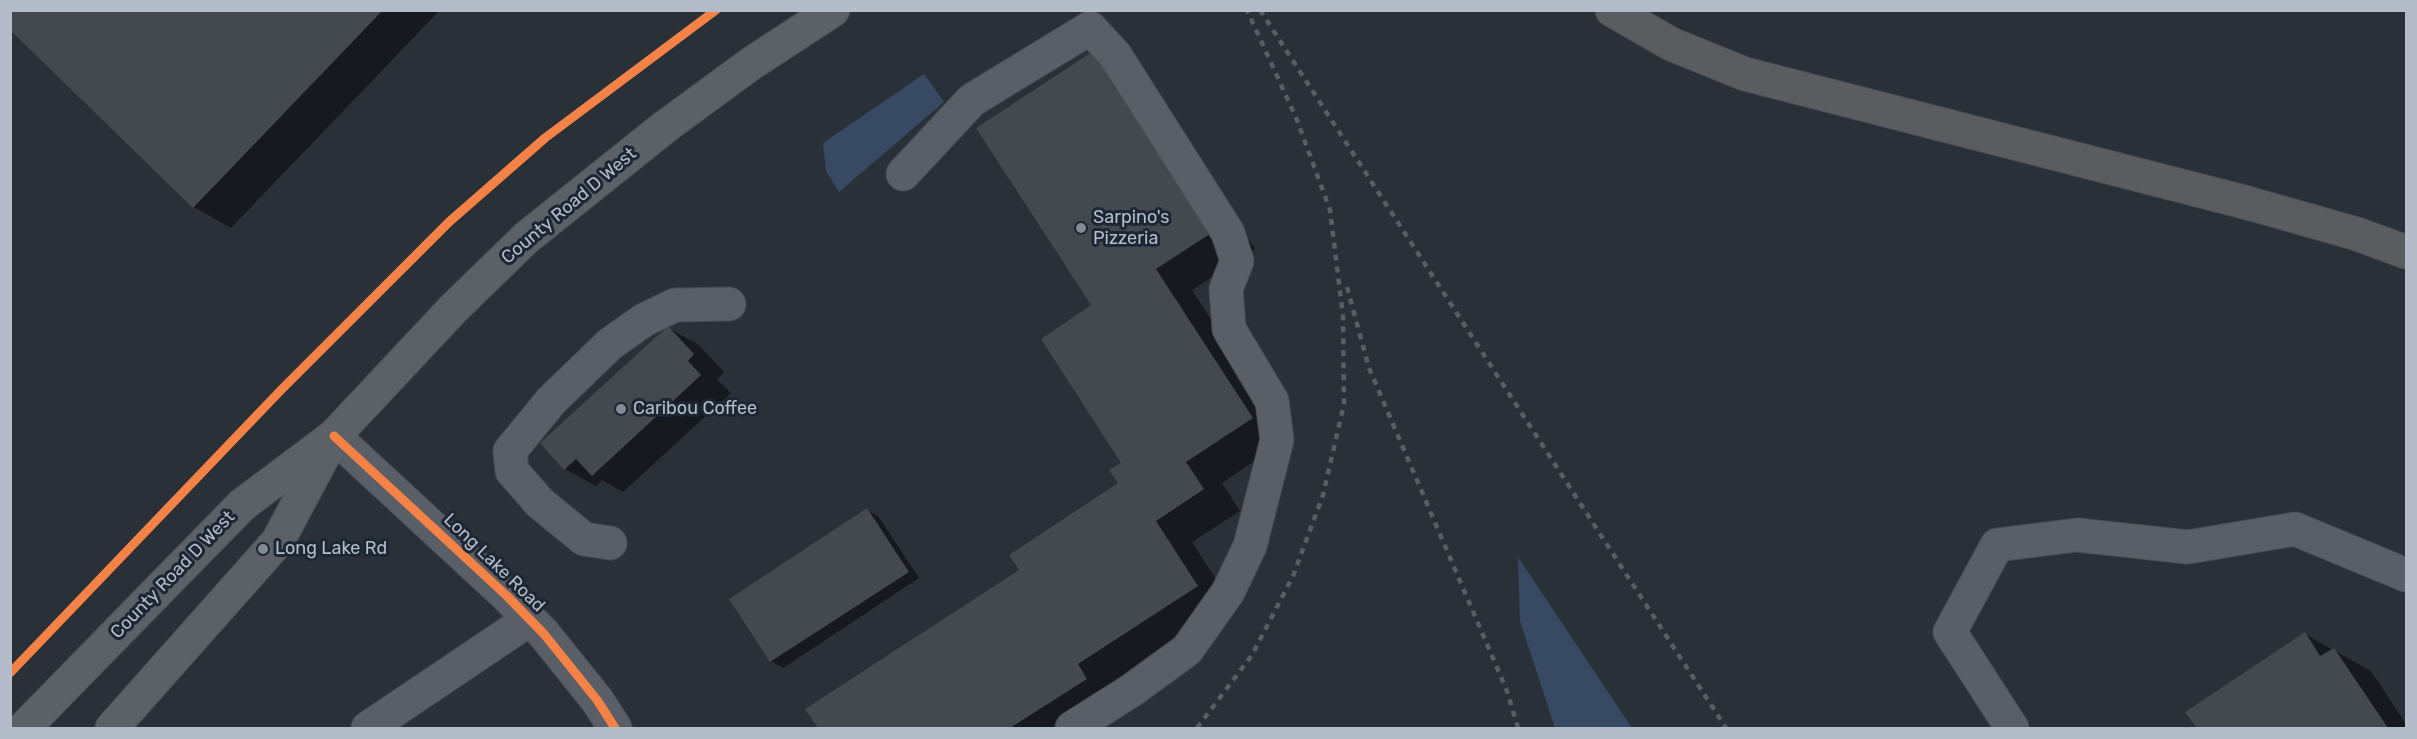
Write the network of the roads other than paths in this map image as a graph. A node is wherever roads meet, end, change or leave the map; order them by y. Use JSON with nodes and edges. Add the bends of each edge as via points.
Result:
{"nodes":[{"id":1,"x":833,"y":10,"type":"edge"},
{"id":2,"x":1612,"y":10,"type":"edge"},
{"id":3,"x":903,"y":174,"type":"dead end"},
{"id":4,"x":2406,"y":252,"type":"edge"},
{"id":5,"x":729,"y":304,"type":"dead end"},
{"id":6,"x":334,"y":436,"type":"junction"},
{"id":7,"x":610,"y":543,"type":"dead end"},
{"id":8,"x":2406,"y":575,"type":"edge"},
{"id":9,"x":530,"y":619,"type":"junction"},
{"id":10,"x":24,"y":729,"type":"edge"},
{"id":11,"x":112,"y":729,"type":"edge"},
{"id":12,"x":368,"y":729,"type":"edge"},
{"id":13,"x":615,"y":729,"type":"edge"},
{"id":14,"x":1072,"y":729,"type":"edge"},
{"id":15,"x":2012,"y":729,"type":"edge"}],
"edges":[{"from":1,"to":6,"type":"main road","name":"County Road D West","via":[[666,126],[526,238]]},
{"from":2,"to":4,"type":"highway","via":[[1671,44],[1745,74],[2248,202]]},
{"from":3,"to":14,"type":"street","via":[[972,100],[1090,28],[1116,55],[1222,223],[1237,261],[1226,289],[1229,329],[1272,402],[1277,440],[1250,546],[1228,592],[1187,650]]},
{"from":5,"to":7,"type":"street","via":[[675,305],[644,320],[610,344],[551,400],[510,451],[512,471],[540,503],[584,539]]},
{"from":6,"to":9,"type":"street","name":"Long Lake Road"},
{"from":6,"to":10,"type":"main road","name":"County Road D West","via":[[242,505]]},
{"from":6,"to":11,"type":"main road","name":"County Road D West","via":[[278,541]]},
{"from":8,"to":15,"type":"street","via":[[2295,529],[2187,547],[2077,535],[1997,545],[1950,632]]},
{"from":9,"to":12,"type":"street"},
{"from":9,"to":13,"type":"street","name":"Long Lake Road","via":[[597,700]]}]}
